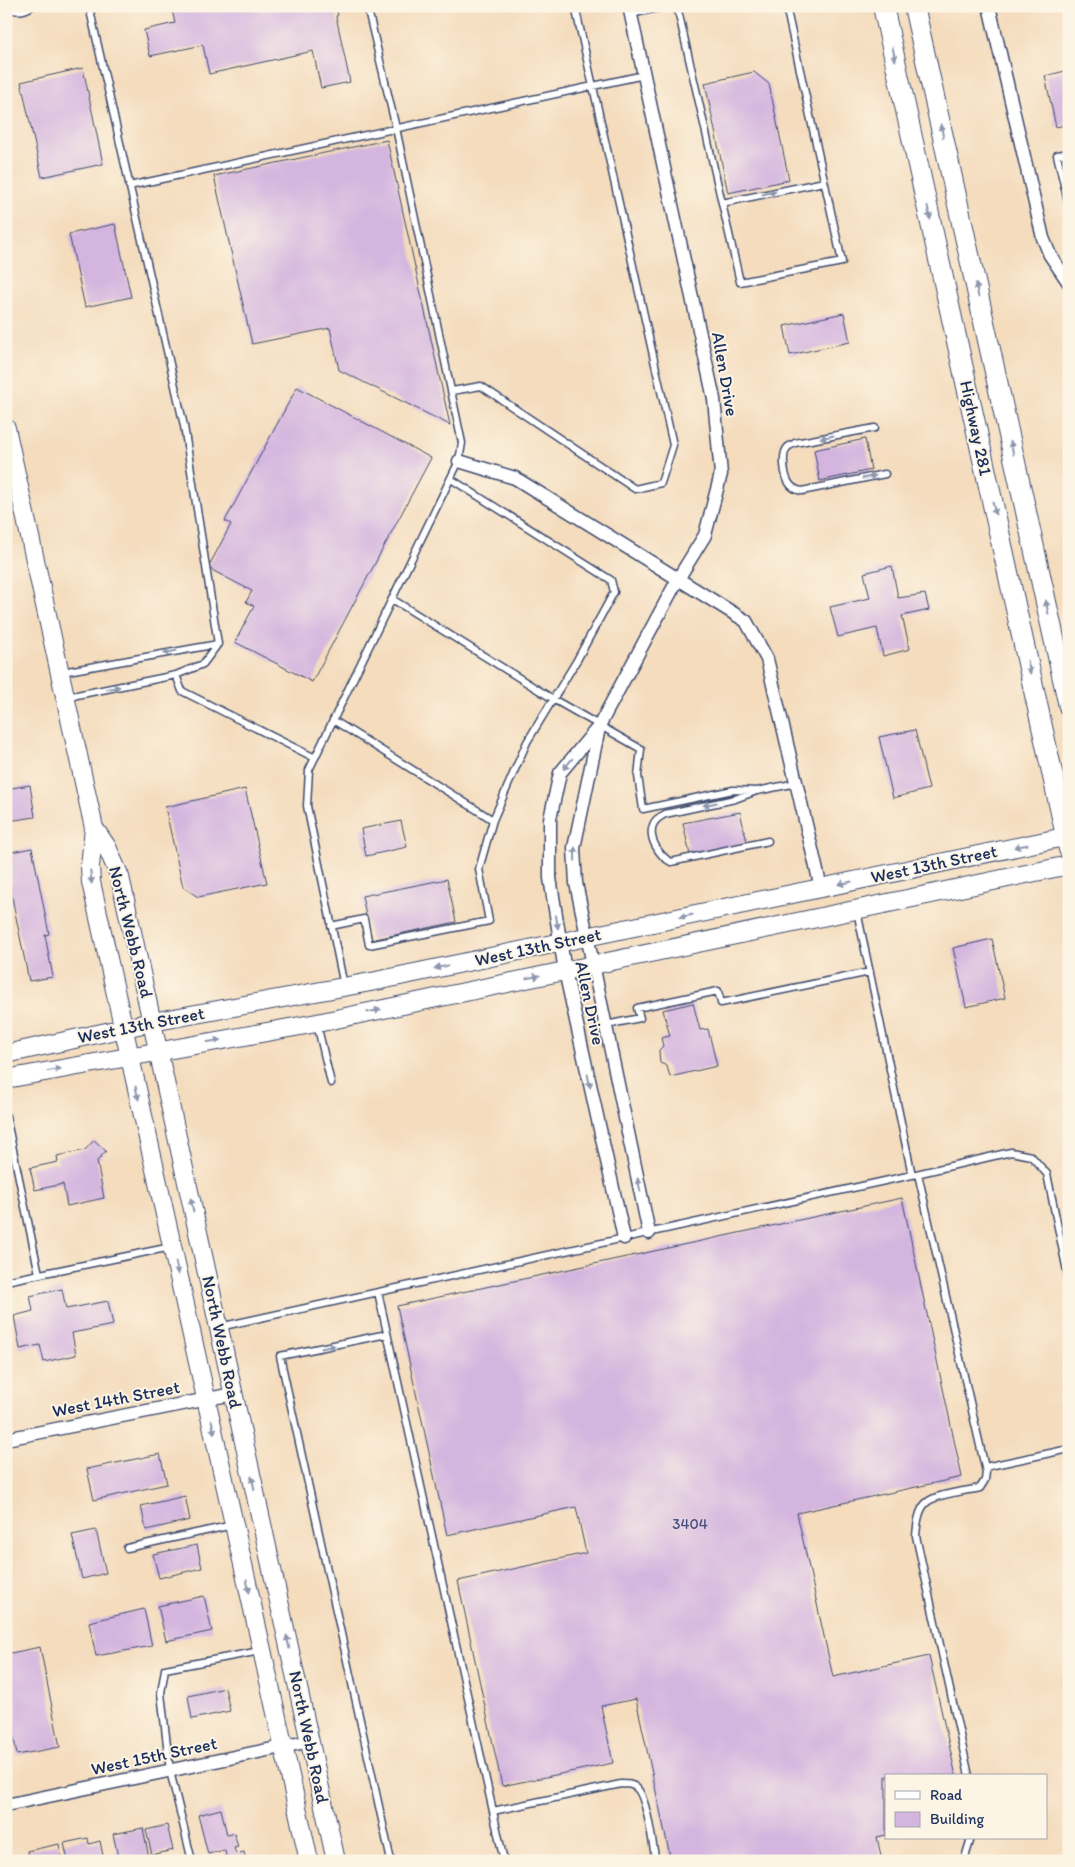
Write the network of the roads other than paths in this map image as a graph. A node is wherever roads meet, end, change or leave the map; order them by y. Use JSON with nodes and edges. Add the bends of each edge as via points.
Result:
{"nodes":[{"id":1,"x":32,"y":6,"type":"edge"},
{"id":2,"x":89,"y":6,"type":"edge"},
{"id":3,"x":367,"y":6,"type":"edge"},
{"id":4,"x":575,"y":6,"type":"edge"},
{"id":5,"x":666,"y":6,"type":"edge"},
{"id":6,"x":677,"y":6,"type":"edge"},
{"id":7,"x":786,"y":6,"type":"edge"},
{"id":8,"x":883,"y":6,"type":"edge"},
{"id":9,"x":914,"y":6,"type":"edge"},
{"id":10,"x":989,"y":6,"type":"edge"},
{"id":11,"x":6,"y":7,"type":"edge"},
{"id":12,"x":630,"y":10,"type":"edge"},
{"id":13,"x":644,"y":75,"type":"junction"},
{"id":14,"x":592,"y":86,"type":"junction"},
{"id":15,"x":396,"y":128,"type":"junction"},
{"id":16,"x":1069,"y":153,"type":"edge"},
{"id":17,"x":824,"y":182,"type":"junction"},
{"id":18,"x":129,"y":186,"type":"junction"},
{"id":19,"x":722,"y":203,"type":"junction"},
{"id":20,"x":1069,"y":206,"type":"edge"},
{"id":21,"x":1069,"y":283,"type":"edge"},
{"id":22,"x":452,"y":392,"type":"junction"},
{"id":23,"x":6,"y":428,"type":"edge"},
{"id":24,"x":874,"y":428,"type":"dead end"},
{"id":25,"x":459,"y":461,"type":"junction"},
{"id":26,"x":885,"y":474,"type":"dead end"},
{"id":27,"x":451,"y":479,"type":"junction"},
{"id":28,"x":678,"y":579,"type":"junction"},
{"id":29,"x":392,"y":599,"type":"junction"},
{"id":30,"x":218,"y":644,"type":"junction"},
{"id":31,"x":59,"y":673,"type":"junction"},
{"id":32,"x":176,"y":675,"type":"junction"},
{"id":33,"x":65,"y":697,"type":"junction"},
{"id":34,"x":553,"y":699,"type":"junction"},
{"id":35,"x":1069,"y":706,"type":"edge"},
{"id":36,"x":333,"y":720,"type":"junction"},
{"id":37,"x":599,"y":726,"type":"junction"},
{"id":38,"x":315,"y":758,"type":"junction"},
{"id":39,"x":797,"y":783,"type":"junction"},
{"id":40,"x":757,"y":791,"type":"junction"},
{"id":41,"x":493,"y":820,"type":"junction"},
{"id":42,"x":94,"y":828,"type":"junction"},
{"id":43,"x":1068,"y":841,"type":"edge"},
{"id":44,"x":768,"y":842,"type":"dead end"},
{"id":45,"x":1069,"y":865,"type":"edge"},
{"id":46,"x":821,"y":888,"type":"junction"},
{"id":47,"x":857,"y":910,"type":"junction"},
{"id":48,"x":331,"y":926,"type":"junction"},
{"id":49,"x":588,"y":937,"type":"junction"},
{"id":50,"x":560,"y":942,"type":"junction"},
{"id":51,"x":594,"y":965,"type":"junction"},
{"id":52,"x":565,"y":971,"type":"junction"},
{"id":53,"x":870,"y":972,"type":"junction"},
{"id":54,"x":344,"y":987,"type":"junction"},
{"id":55,"x":152,"y":1022,"type":"junction"},
{"id":56,"x":317,"y":1023,"type":"junction"},
{"id":57,"x":606,"y":1025,"type":"junction"},
{"id":58,"x":123,"y":1028,"type":"junction"},
{"id":59,"x":159,"y":1051,"type":"junction"},
{"id":60,"x":6,"y":1054,"type":"edge"},
{"id":61,"x":129,"y":1056,"type":"junction"},
{"id":62,"x":6,"y":1079,"type":"edge"},
{"id":63,"x":331,"y":1084,"type":"dead end"},
{"id":64,"x":6,"y":1116,"type":"edge"},
{"id":65,"x":915,"y":1174,"type":"junction"},
{"id":66,"x":649,"y":1233,"type":"junction"},
{"id":67,"x":624,"y":1238,"type":"junction"},
{"id":68,"x":172,"y":1247,"type":"junction"},
{"id":69,"x":39,"y":1274,"type":"junction"},
{"id":70,"x":6,"y":1281,"type":"edge"},
{"id":71,"x":1069,"y":1281,"type":"edge"},
{"id":72,"x":378,"y":1292,"type":"junction"},
{"id":73,"x":218,"y":1327,"type":"junction"},
{"id":74,"x":387,"y":1334,"type":"junction"},
{"id":75,"x":233,"y":1394,"type":"junction"},
{"id":76,"x":207,"y":1399,"type":"junction"},
{"id":77,"x":6,"y":1439,"type":"edge"},
{"id":78,"x":1069,"y":1448,"type":"edge"},
{"id":79,"x":985,"y":1467,"type":"junction"},
{"id":80,"x":234,"y":1524,"type":"junction"},
{"id":81,"x":127,"y":1548,"type":"dead end"},
{"id":82,"x":262,"y":1651,"type":"junction"},
{"id":83,"x":310,"y":1741,"type":"junction"},
{"id":84,"x":283,"y":1747,"type":"junction"},
{"id":85,"x":170,"y":1771,"type":"junction"},
{"id":86,"x":968,"y":1774,"type":"edge"},
{"id":87,"x":6,"y":1805,"type":"edge"},
{"id":88,"x":493,"y":1811,"type":"junction"},
{"id":89,"x":970,"y":1840,"type":"edge"},
{"id":90,"x":192,"y":1861,"type":"edge"},
{"id":91,"x":309,"y":1861,"type":"edge"},
{"id":92,"x":336,"y":1861,"type":"edge"},
{"id":93,"x":391,"y":1861,"type":"edge"},
{"id":94,"x":504,"y":1861,"type":"edge"},
{"id":95,"x":656,"y":1861,"type":"edge"},
{"id":96,"x":964,"y":1861,"type":"edge"}],
"edges":[{"from":1,"to":11,"type":"lane","via":[[13,11]]},
{"from":2,"to":18,"type":"lane"},
{"from":3,"to":15,"type":"lane"},
{"from":4,"to":14,"type":"lane"},
{"from":5,"to":12,"type":"lane"},
{"from":6,"to":19,"type":"lane"},
{"from":7,"to":17,"type":"lane"},
{"from":8,"to":43,"type":"highway","name":"Highway 281","one_way":true},
{"from":35,"to":9,"type":"highway","name":"Highway 281","one_way":true},
{"from":10,"to":21,"type":"street","via":[[1043,238]]},
{"from":12,"to":13,"type":"street","name":"Allen Drive"},
{"from":13,"to":14,"type":"lane"},
{"from":13,"to":28,"type":"street","name":"Allen Drive","via":[[714,399],[721,474],[705,535]]},
{"from":14,"to":15,"type":"lane"},
{"from":14,"to":22,"type":"lane","via":[[673,445],[662,483],[635,489],[481,386]]},
{"from":15,"to":18,"type":"lane"},
{"from":15,"to":22,"type":"lane"},
{"from":16,"to":20,"type":"lane","via":[[1057,155]]},
{"from":19,"to":17,"type":"lane","one_way":true},
{"from":17,"to":19,"type":"lane","via":[[842,262],[740,282]]},
{"from":18,"to":30,"type":"lane","via":[[184,426]]},
{"from":22,"to":25,"type":"lane","via":[[462,443]]},
{"from":23,"to":31,"type":"main road","name":"North Webb Road"},
{"from":24,"to":26,"type":"lane","one_way":true,"via":[[788,447],[784,452],[788,482],[794,489],[802,491]]},
{"from":25,"to":27,"type":"lane"},
{"from":25,"to":28,"type":"street","via":[[515,478]]},
{"from":27,"to":29,"type":"lane"},
{"from":27,"to":34,"type":"lane","via":[[611,580],[614,592]]},
{"from":28,"to":37,"type":"street","name":"Allen Drive"},
{"from":28,"to":39,"type":"street","via":[[746,621],[768,659]]},
{"from":29,"to":34,"type":"lane"},
{"from":29,"to":36,"type":"lane"},
{"from":30,"to":31,"type":"lane","one_way":true},
{"from":30,"to":32,"type":"lane","via":[[203,664]]},
{"from":31,"to":33,"type":"main road","name":"North Webb Road"},
{"from":33,"to":32,"type":"lane","one_way":true},
{"from":32,"to":38,"type":"lane","via":[[182,691]]},
{"from":33,"to":42,"type":"main road","name":"North Webb Road"},
{"from":34,"to":37,"type":"lane"},
{"from":34,"to":41,"type":"lane","via":[[527,742]]},
{"from":36,"to":38,"type":"lane"},
{"from":36,"to":41,"type":"lane"},
{"from":37,"to":40,"type":"lane","via":[[640,749],[638,776],[643,809],[733,790]]},
{"from":49,"to":37,"type":"street","name":"Allen Drive","one_way":true,"via":[[576,883],[574,848]]},
{"from":37,"to":50,"type":"street","name":"Allen Drive","one_way":true,"via":[[560,773],[550,819],[550,878]]},
{"from":38,"to":48,"type":"lane","via":[[309,770],[307,806]]},
{"from":39,"to":40,"type":"lane"},
{"from":39,"to":46,"type":"street"},
{"from":40,"to":44,"type":"lane","one_way":true,"via":[[665,814],[652,826],[653,836],[659,852],[671,862]]},
{"from":41,"to":48,"type":"lane","via":[[479,869],[489,921],[369,945],[364,919]]},
{"from":42,"to":55,"type":"main road","name":"North Webb Road","via":[[120,877]]},
{"from":42,"to":58,"type":"main road","name":"North Webb Road","one_way":true,"via":[[91,882]]},
{"from":43,"to":46,"type":"main road","name":"West 13th Street","one_way":true},
{"from":45,"to":47,"type":"main road","name":"West 13th Street"},
{"from":46,"to":49,"type":"main road","name":"West 13th Street","one_way":true},
{"from":47,"to":51,"type":"main road","name":"West 13th Street"},
{"from":47,"to":53,"type":"lane"},
{"from":48,"to":54,"type":"lane"},
{"from":49,"to":50,"type":"main road","name":"West 13th Street"},
{"from":49,"to":51,"type":"street","name":"Allen Drive"},
{"from":50,"to":52,"type":"street","name":"Allen Drive"},
{"from":50,"to":54,"type":"main road","name":"West 13th Street","one_way":true},
{"from":51,"to":52,"type":"main road","name":"West 13th Street"},
{"from":51,"to":57,"type":"street","name":"Allen Drive"},
{"from":56,"to":52,"type":"main road","name":"West 13th Street","one_way":true},
{"from":52,"to":67,"type":"street","name":"Allen Drive","one_way":true},
{"from":53,"to":57,"type":"lane","via":[[720,1003],[718,991],[638,1008],[640,1018]]},
{"from":53,"to":65,"type":"lane"},
{"from":54,"to":55,"type":"main road","name":"West 13th Street"},
{"from":55,"to":58,"type":"main road","name":"West 13th Street"},
{"from":55,"to":59,"type":"main road","name":"North Webb Road"},
{"from":59,"to":56,"type":"main road","name":"West 13th Street","one_way":true},
{"from":56,"to":63,"type":"lane"},
{"from":66,"to":57,"type":"street","name":"Allen Drive","one_way":true},
{"from":58,"to":60,"type":"main road","name":"West 13th Street"},
{"from":58,"to":61,"type":"main road","name":"North Webb Road"},
{"from":59,"to":61,"type":"main road","name":"West 13th Street"},
{"from":73,"to":59,"type":"main road","name":"North Webb Road","one_way":true},
{"from":62,"to":61,"type":"main road","name":"West 13th Street","one_way":true},
{"from":61,"to":68,"type":"main road","name":"North Webb Road","one_way":true},
{"from":64,"to":69,"type":"lane"},
{"from":65,"to":66,"type":"lane"},
{"from":65,"to":71,"type":"lane","via":[[1010,1152],[1031,1156],[1046,1174]]},
{"from":65,"to":79,"type":"lane"},
{"from":66,"to":67,"type":"lane"},
{"from":67,"to":72,"type":"lane"},
{"from":68,"to":69,"type":"lane"},
{"from":68,"to":76,"type":"main road","name":"North Webb Road","one_way":true},
{"from":69,"to":70,"type":"lane"},
{"from":72,"to":73,"type":"lane"},
{"from":72,"to":74,"type":"lane"},
{"from":73,"to":75,"type":"main road","name":"North Webb Road"},
{"from":74,"to":88,"type":"lane"},
{"from":93,"to":74,"type":"lane","one_way":true,"via":[[280,1356]]},
{"from":75,"to":76,"type":"street","name":"West 14th Street"},
{"from":83,"to":75,"type":"main road","name":"North Webb Road","one_way":true},
{"from":76,"to":77,"type":"street","name":"West 14th Street"},
{"from":76,"to":80,"type":"main road","name":"North Webb Road","one_way":true},
{"from":78,"to":79,"type":"lane"},
{"from":79,"to":86,"type":"lane","via":[[985,1480],[980,1488],[934,1498],[926,1503],[917,1519],[916,1536]]},
{"from":80,"to":81,"type":"lane"},
{"from":80,"to":82,"type":"main road","name":"North Webb Road","one_way":true},
{"from":82,"to":84,"type":"main road","name":"North Webb Road"},
{"from":82,"to":85,"type":"lane","via":[[165,1669],[161,1693]]},
{"from":83,"to":84,"type":"street","name":"West 15th Street"},
{"from":83,"to":92,"type":"main road","name":"North Webb Road"},
{"from":84,"to":85,"type":"street","name":"West 15th Street"},
{"from":84,"to":91,"type":"main road","name":"North Webb Road"},
{"from":85,"to":87,"type":"street","name":"West 15th Street"},
{"from":85,"to":90,"type":"lane"},
{"from":88,"to":94,"type":"lane"},
{"from":88,"to":95,"type":"lane","via":[[621,1784],[632,1785],[643,1801]]},
{"from":89,"to":96,"type":"lane"}]}
